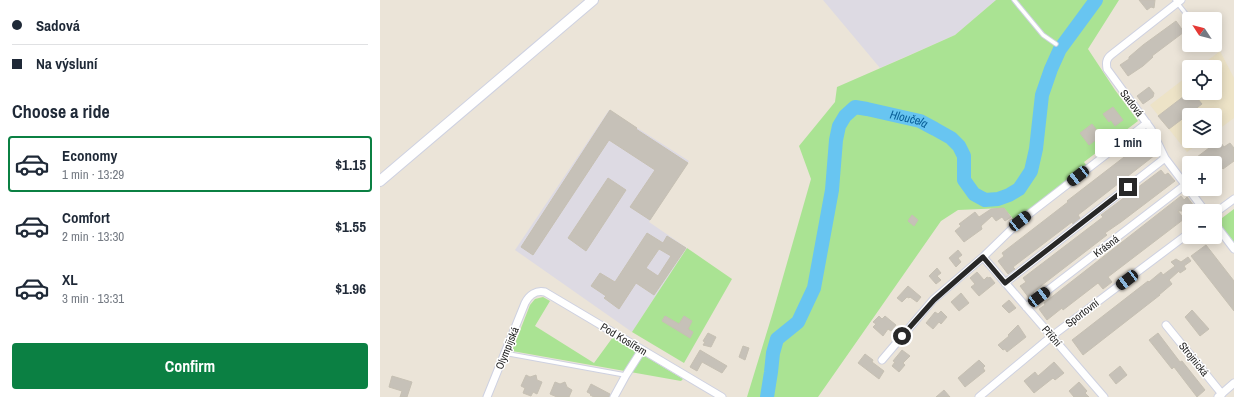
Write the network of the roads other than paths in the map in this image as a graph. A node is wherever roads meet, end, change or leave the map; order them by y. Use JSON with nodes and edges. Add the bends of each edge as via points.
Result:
{"nodes":[{"id":1,"x":593,"y":0,"type":"edge"},
{"id":2,"x":1014,"y":0,"type":"edge"},
{"id":3,"x":1178,"y":1,"type":"edge"},
{"id":4,"x":1185,"y":12,"type":"edge"},
{"id":5,"x":1056,"y":44,"type":"dead end"},
{"id":6,"x":1147,"y":123,"type":"junction"},
{"id":7,"x":1165,"y":158,"type":"junction"},
{"id":8,"x":380,"y":181,"type":"edge"},
{"id":9,"x":1182,"y":182,"type":"edge"},
{"id":10,"x":1182,"y":188,"type":"edge"},
{"id":11,"x":1193,"y":196,"type":"edge"},
{"id":12,"x":1234,"y":199,"type":"edge"},
{"id":13,"x":1199,"y":204,"type":"edge"},
{"id":14,"x":1222,"y":208,"type":"edge"},
{"id":15,"x":1222,"y":233,"type":"edge"},
{"id":16,"x":1182,"y":238,"type":"edge"},
{"id":17,"x":1234,"y":249,"type":"edge"},
{"id":18,"x":983,"y":257,"type":"junction"},
{"id":19,"x":1005,"y":283,"type":"junction"},
{"id":20,"x":527,"y":299,"type":"joint"},
{"id":21,"x":1026,"y":307,"type":"junction"},
{"id":22,"x":1166,"y":325,"type":"dead end"},
{"id":23,"x":1052,"y":336,"type":"junction"},
{"id":24,"x":642,"y":350,"type":"junction"},
{"id":25,"x":504,"y":353,"type":"junction"},
{"id":26,"x":882,"y":360,"type":"dead end"},
{"id":27,"x":626,"y":375,"type":"junction"},
{"id":28,"x":1234,"y":383,"type":"edge"},
{"id":29,"x":1220,"y":395,"type":"edge"},
{"id":30,"x":487,"y":397,"type":"edge"},
{"id":31,"x":614,"y":397,"type":"edge"},
{"id":32,"x":722,"y":397,"type":"edge"},
{"id":33,"x":979,"y":397,"type":"edge"},
{"id":34,"x":1104,"y":397,"type":"edge"}],
"edges":[{"from":1,"to":8,"type":"main road"},
{"from":2,"to":5,"type":"lane","via":[[1043,35]]},
{"from":3,"to":4,"type":"lane","name":"Sadová"},
{"from":3,"to":6,"type":"street","name":"Sadová","via":[[1111,54],[1107,60],[1107,69]]},
{"from":6,"to":7,"type":"street"},
{"from":6,"to":18,"type":"street","name":"Sadová","via":[[1020,221]]},
{"from":7,"to":9,"type":"street"},
{"from":7,"to":19,"type":"street"},
{"from":10,"to":21,"type":"street","name":"Krásná"},
{"from":11,"to":13,"type":"street"},
{"from":12,"to":14,"type":"street"},
{"from":15,"to":17,"type":"street"},
{"from":16,"to":23,"type":"street","name":"Sportovní"},
{"from":18,"to":19,"type":"street","name":"Příční"},
{"from":18,"to":26,"type":"street","name":"Sadová","via":[[934,300]]},
{"from":19,"to":21,"type":"street","name":"Příční"},
{"from":20,"to":24,"type":"street","name":"Pod Kosířem","via":[[536,292],[545,292]]},
{"from":20,"to":25,"type":"street","name":"Olympijská"},
{"from":21,"to":23,"type":"street","name":"Příční"},
{"from":22,"to":29,"type":"street","name":"Strojnická"},
{"from":23,"to":33,"type":"street","name":"Sportovní"},
{"from":23,"to":34,"type":"street","name":"Příční"},
{"from":24,"to":27,"type":"street"},
{"from":24,"to":32,"type":"street","name":"Pod Kosířem"},
{"from":25,"to":27,"type":"lane"},
{"from":25,"to":30,"type":"street","name":"Olympijská"},
{"from":27,"to":31,"type":"street"},
{"from":28,"to":29,"type":"street"}]}
